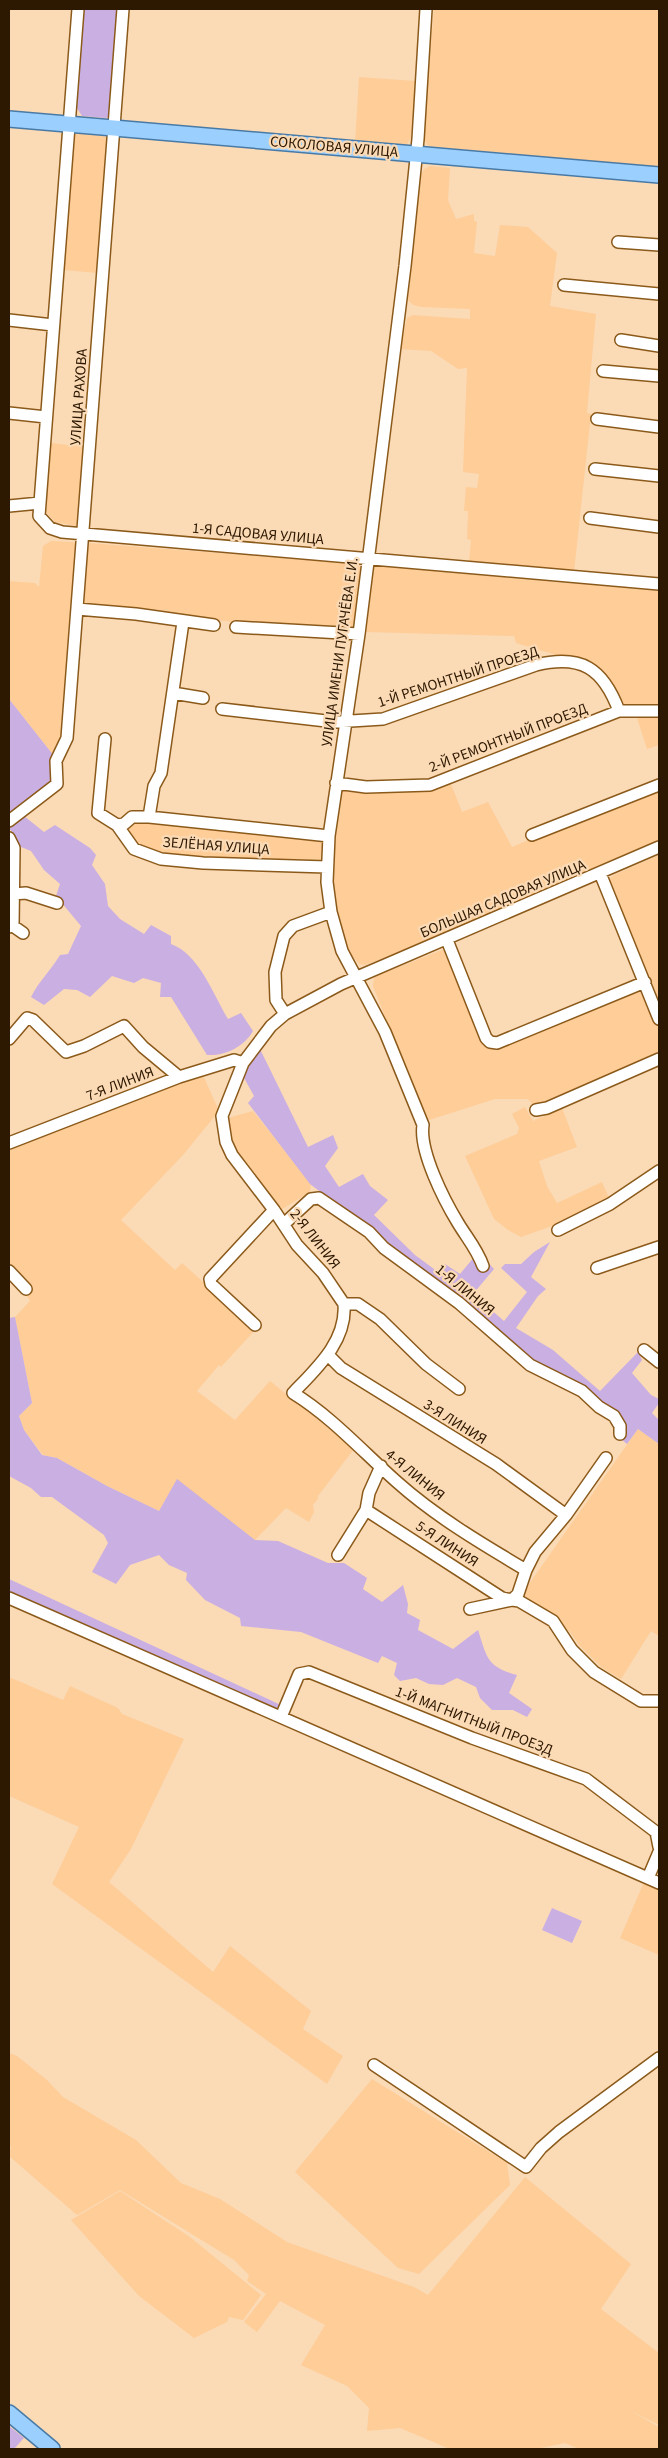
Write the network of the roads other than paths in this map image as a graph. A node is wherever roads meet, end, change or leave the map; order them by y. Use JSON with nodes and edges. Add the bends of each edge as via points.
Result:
{"nodes":[{"id":1,"x":78,"y":9,"type":"edge"},
{"id":2,"x":123,"y":9,"type":"edge"},
{"id":3,"x":426,"y":9,"type":"edge"},
{"id":4,"x":9,"y":119,"type":"edge"},
{"id":5,"x":68,"y":124,"type":"junction"},
{"id":6,"x":115,"y":128,"type":"junction"},
{"id":7,"x":416,"y":155,"type":"junction"},
{"id":8,"x":659,"y":174,"type":"edge"},
{"id":9,"x":618,"y":242,"type":"dead end"},
{"id":10,"x":659,"y":245,"type":"edge"},
{"id":11,"x":564,"y":285,"type":"dead end"},
{"id":12,"x":659,"y":294,"type":"edge"},
{"id":13,"x":9,"y":320,"type":"edge"},
{"id":14,"x":53,"y":325,"type":"junction"},
{"id":15,"x":621,"y":340,"type":"dead end"},
{"id":16,"x":659,"y":346,"type":"edge"},
{"id":17,"x":603,"y":371,"type":"dead end"},
{"id":18,"x":659,"y":376,"type":"edge"},
{"id":19,"x":9,"y":413,"type":"edge"},
{"id":20,"x":46,"y":417,"type":"junction"},
{"id":21,"x":597,"y":419,"type":"dead end"},
{"id":22,"x":659,"y":427,"type":"edge"},
{"id":23,"x":595,"y":469,"type":"dead end"},
{"id":24,"x":659,"y":476,"type":"edge"},
{"id":25,"x":40,"y":503,"type":"junction"},
{"id":26,"x":9,"y":506,"type":"edge"},
{"id":27,"x":39,"y":516,"type":"joint"},
{"id":28,"x":590,"y":518,"type":"dead end"},
{"id":29,"x":659,"y":527,"type":"edge"},
{"id":30,"x":84,"y":533,"type":"junction"},
{"id":31,"x":368,"y":559,"type":"junction"},
{"id":32,"x":659,"y":584,"type":"edge"},
{"id":33,"x":77,"y":609,"type":"junction"},
{"id":34,"x":183,"y":622,"type":"junction"},
{"id":35,"x":214,"y":625,"type":"dead end"},
{"id":36,"x":236,"y":627,"type":"dead end"},
{"id":37,"x":359,"y":634,"type":"junction"},
{"id":38,"x":173,"y":694,"type":"junction"},
{"id":39,"x":203,"y":698,"type":"dead end"},
{"id":40,"x":222,"y":709,"type":"dead end"},
{"id":41,"x":619,"y":711,"type":"junction"},
{"id":42,"x":659,"y":711,"type":"edge"},
{"id":43,"x":347,"y":720,"type":"junction"},
{"id":44,"x":105,"y":739,"type":"dead end"},
{"id":45,"x":336,"y":783,"type":"junction"},
{"id":46,"x":659,"y":785,"type":"edge"},
{"id":47,"x":149,"y":817,"type":"junction"},
{"id":48,"x":9,"y":821,"type":"edge"},
{"id":49,"x":117,"y":826,"type":"junction"},
{"id":50,"x":532,"y":835,"type":"dead end"},
{"id":51,"x":329,"y":836,"type":"junction"},
{"id":52,"x":9,"y":838,"type":"edge"},
{"id":53,"x":659,"y":847,"type":"edge"},
{"id":54,"x":327,"y":867,"type":"junction"},
{"id":55,"x":600,"y":874,"type":"junction"},
{"id":56,"x":13,"y":894,"type":"junction"},
{"id":57,"x":57,"y":903,"type":"dead end"},
{"id":58,"x":330,"y":912,"type":"junction"},
{"id":59,"x":11,"y":926,"type":"edge"},
{"id":60,"x":22,"y":933,"type":"dead end"},
{"id":61,"x":447,"y":940,"type":"junction"},
{"id":62,"x":357,"y":976,"type":"junction"},
{"id":63,"x":645,"y":982,"type":"junction"},
{"id":64,"x":285,"y":1014,"type":"junction"},
{"id":65,"x":659,"y":1020,"type":"edge"},
{"id":66,"x":9,"y":1039,"type":"edge"},
{"id":67,"x":659,"y":1059,"type":"edge"},
{"id":68,"x":243,"y":1063,"type":"junction"},
{"id":69,"x":180,"y":1077,"type":"junction"},
{"id":70,"x":536,"y":1110,"type":"dead end"},
{"id":71,"x":9,"y":1143,"type":"edge"},
{"id":72,"x":659,"y":1171,"type":"edge"},
{"id":73,"x":274,"y":1210,"type":"junction"},
{"id":74,"x":284,"y":1224,"type":"junction"},
{"id":75,"x":558,"y":1230,"type":"dead end"},
{"id":76,"x":659,"y":1247,"type":"edge"},
{"id":77,"x":483,"y":1266,"type":"dead end"},
{"id":78,"x":597,"y":1268,"type":"dead end"},
{"id":79,"x":9,"y":1271,"type":"edge"},
{"id":80,"x":26,"y":1290,"type":"dead end"},
{"id":81,"x":344,"y":1304,"type":"junction"},
{"id":82,"x":255,"y":1325,"type":"dead end"},
{"id":83,"x":644,"y":1350,"type":"dead end"},
{"id":84,"x":328,"y":1355,"type":"junction"},
{"id":85,"x":659,"y":1362,"type":"edge"},
{"id":86,"x":459,"y":1389,"type":"dead end"},
{"id":87,"x":620,"y":1434,"type":"dead end"},
{"id":88,"x":606,"y":1458,"type":"dead end"},
{"id":89,"x":381,"y":1466,"type":"junction"},
{"id":90,"x":366,"y":1510,"type":"junction"},
{"id":91,"x":566,"y":1516,"type":"junction"},
{"id":92,"x":338,"y":1555,"type":"dead end"},
{"id":93,"x":526,"y":1570,"type":"junction"},
{"id":94,"x":9,"y":1598,"type":"edge"},
{"id":95,"x":512,"y":1600,"type":"junction"},
{"id":96,"x":470,"y":1609,"type":"dead end"},
{"id":97,"x":659,"y":1701,"type":"edge"},
{"id":98,"x":281,"y":1717,"type":"junction"},
{"id":99,"x":659,"y":1847,"type":"edge"},
{"id":100,"x":659,"y":1852,"type":"edge"},
{"id":101,"x":648,"y":1878,"type":"junction"},
{"id":102,"x":659,"y":1883,"type":"edge"},
{"id":103,"x":659,"y":2058,"type":"edge"},
{"id":104,"x":374,"y":2065,"type":"dead end"},
{"id":105,"x":9,"y":2413,"type":"edge"},
{"id":106,"x":52,"y":2449,"type":"edge"}],
"edges":[{"from":1,"to":5,"type":"street","name":"УЛИЦА РАХОВА"},
{"from":2,"to":6,"type":"street","name":"УЛИЦА РАХОВА"},
{"from":3,"to":7,"type":"street","name":"УЛИЦА ИМЕНИ ПУГАЧЁВА Е.И."},
{"from":4,"to":5,"type":"main road","name":"СОКОЛОВАЯ УЛИЦА"},
{"from":5,"to":6,"type":"main road","name":"СОКОЛОВАЯ УЛИЦА"},
{"from":5,"to":14,"type":"street","name":"УЛИЦА РАХОВА"},
{"from":6,"to":7,"type":"main road","name":"СОКОЛОВАЯ УЛИЦА"},
{"from":6,"to":30,"type":"street","name":"УЛИЦА РАХОВА"},
{"from":7,"to":8,"type":"main road","name":"СОКОЛОВАЯ УЛИЦА"},
{"from":7,"to":31,"type":"street","name":"УЛИЦА ИМЕНИ ПУГАЧЁВА Е.И."},
{"from":9,"to":10,"type":"street"},
{"from":11,"to":12,"type":"street"},
{"from":13,"to":14,"type":"street"},
{"from":14,"to":20,"type":"street","name":"УЛИЦА РАХОВА"},
{"from":15,"to":16,"type":"street"},
{"from":17,"to":18,"type":"street"},
{"from":19,"to":20,"type":"street"},
{"from":20,"to":25,"type":"street","name":"УЛИЦА РАХОВА"},
{"from":21,"to":22,"type":"street"},
{"from":23,"to":24,"type":"street"},
{"from":25,"to":26,"type":"street"},
{"from":25,"to":27,"type":"street","name":"УЛИЦА РАХОВА"},
{"from":27,"to":30,"type":"street","name":"1-Я САДОВАЯ УЛИЦА","via":[[50,528]]},
{"from":28,"to":29,"type":"street"},
{"from":30,"to":31,"type":"street","name":"1-Я САДОВАЯ УЛИЦА"},
{"from":30,"to":33,"type":"street","name":"УЛИЦА РАХОВА"},
{"from":31,"to":32,"type":"street","name":"1-Я САДОВАЯ УЛИЦА"},
{"from":31,"to":37,"type":"street","name":"УЛИЦА ИМЕНИ ПУГАЧЁВА Е.И."},
{"from":33,"to":34,"type":"street"},
{"from":33,"to":48,"type":"street","name":"УЛИЦА РАХОВА","via":[[67,738],[56,761],[58,784]]},
{"from":34,"to":35,"type":"street"},
{"from":34,"to":38,"type":"street"},
{"from":36,"to":37,"type":"street"},
{"from":37,"to":43,"type":"street","name":"УЛИЦА ИМЕНИ ПУГАЧЁВА Е.И."},
{"from":38,"to":39,"type":"street"},
{"from":38,"to":47,"type":"street","via":[[161,773],[154,786]]},
{"from":40,"to":43,"type":"street","name":"1-Й РЕМОНТНЫЙ ПРОЕЗД","via":[[335,722]]},
{"from":41,"to":42,"type":"street","name":"2-Й РЕМОНТНЫЙ ПРОЕЗД"},
{"from":41,"to":43,"type":"street","name":"1-Й РЕМОНТНЫЙ ПРОЕЗД","via":[[611,690],[593,670],[581,664],[554,661],[382,719]]},
{"from":41,"to":45,"type":"street","name":"2-Й РЕМОНТНЫЙ ПРОЕЗД","via":[[430,785],[366,787]]},
{"from":43,"to":45,"type":"street","name":"УЛИЦА ИМЕНИ ПУГАЧЁВА Е.И."},
{"from":44,"to":49,"type":"street","name":"ЗЕЛЁНАЯ УЛИЦА","via":[[98,813]]},
{"from":45,"to":51,"type":"street","name":"УЛИЦА ИМЕНИ ПУГАЧЁВА Е.И."},
{"from":46,"to":50,"type":"street"},
{"from":47,"to":49,"type":"street","name":"ЗЕЛЁНАЯ УЛИЦА","via":[[132,817]]},
{"from":47,"to":51,"type":"street","name":"ЗЕЛЁНАЯ УЛИЦА"},
{"from":49,"to":54,"type":"street","name":"ЗЕЛЁНАЯ УЛИЦА","via":[[134,850],[161,859]]},
{"from":51,"to":54,"type":"street","name":"УЛИЦА ИМЕНИ ПУГАЧЁВА Е.И."},
{"from":52,"to":56,"type":"street","via":[[14,848]]},
{"from":53,"to":55,"type":"street","name":"БОЛЬШАЯ САДОВАЯ УЛИЦА"},
{"from":54,"to":58,"type":"street","name":"УЛИЦА ИМЕНИ ПУГАЧЁВА Е.И."},
{"from":55,"to":61,"type":"street","name":"БОЛЬШАЯ САДОВАЯ УЛИЦА"},
{"from":55,"to":63,"type":"street"},
{"from":56,"to":57,"type":"street","via":[[26,893]]},
{"from":56,"to":59,"type":"street"},
{"from":58,"to":62,"type":"street","name":"УЛИЦА ИМЕНИ ПУГАЧЁВА Е.И.","via":[[342,951]]},
{"from":58,"to":64,"type":"street","via":[[293,926],[284,936],[275,972],[276,1000]]},
{"from":59,"to":60,"type":"street"},
{"from":61,"to":62,"type":"street","name":"БОЛЬШАЯ САДОВАЯ УЛИЦА"},
{"from":61,"to":63,"type":"street","via":[[490,1042],[497,1042]]},
{"from":62,"to":64,"type":"street","name":"БОЛЬШАЯ САДОВАЯ УЛИЦА"},
{"from":62,"to":77,"type":"street","name":"УЛИЦА ИМЕНИ ПУГАЧЁВА Е.И.","via":[[385,1032],[423,1125],[421,1134],[434,1175],[458,1223],[477,1249]]},
{"from":63,"to":65,"type":"street"},
{"from":64,"to":68,"type":"street","name":"2-Я ЛИНИЯ","via":[[271,1026]]},
{"from":66,"to":69,"type":"street","via":[[27,1018],[66,1052],[124,1026],[143,1047]]},
{"from":67,"to":70,"type":"street"},
{"from":68,"to":69,"type":"street","name":"7-Я ЛИНИЯ","via":[[234,1060]]},
{"from":68,"to":73,"type":"street","name":"2-Я ЛИНИЯ","via":[[224,1107],[222,1126],[232,1156]]},
{"from":69,"to":71,"type":"street","name":"7-Я ЛИНИЯ"},
{"from":72,"to":75,"type":"street","via":[[610,1204]]},
{"from":73,"to":74,"type":"street","name":"2-Я ЛИНИЯ"},
{"from":73,"to":82,"type":"street","via":[[210,1279],[211,1284]]},
{"from":74,"to":81,"type":"street","name":"2-Я ЛИНИЯ"},
{"from":74,"to":87,"type":"street","name":"1-Я ЛИНИЯ","via":[[311,1199],[319,1198],[460,1302],[530,1365],[582,1391],[614,1416],[620,1426]]},
{"from":76,"to":78,"type":"street"},
{"from":79,"to":80,"type":"street"},
{"from":81,"to":84,"type":"street","via":[[339,1336]]},
{"from":81,"to":86,"type":"street","via":[[358,1304],[380,1319],[426,1364]]},
{"from":83,"to":85,"type":"street"},
{"from":84,"to":89,"type":"street","name":"4-Я ЛИНИЯ","via":[[293,1393],[313,1405]]},
{"from":84,"to":91,"type":"street","name":"3-Я ЛИНИЯ","via":[[341,1368],[496,1464]]},
{"from":88,"to":91,"type":"street"},
{"from":89,"to":90,"type":"street","via":[[368,1493]]},
{"from":89,"to":93,"type":"street","name":"4-Я ЛИНИЯ","via":[[444,1518]]},
{"from":90,"to":92,"type":"street"},
{"from":90,"to":95,"type":"street","name":"5-Я ЛИНИЯ","via":[[502,1598]]},
{"from":91,"to":93,"type":"street","via":[[535,1552]]},
{"from":93,"to":95,"type":"street","via":[[518,1594]]},
{"from":94,"to":98,"type":"street"},
{"from":95,"to":96,"type":"street"},
{"from":95,"to":97,"type":"street","name":"5-Я ЛИНИЯ","via":[[520,1601],[553,1621],[572,1650],[594,1672],[641,1701]]},
{"from":98,"to":99,"type":"street","name":"1-Й МАГНИТНЫЙ ПРОЕЗД","via":[[298,1674],[309,1672],[472,1738],[586,1779],[656,1832]]},
{"from":98,"to":101,"type":"street"},
{"from":100,"to":101,"type":"street"},
{"from":101,"to":102,"type":"street"},
{"from":103,"to":104,"type":"street","via":[[559,2132],[526,2167]]},
{"from":105,"to":106,"type":"main road"}]}
